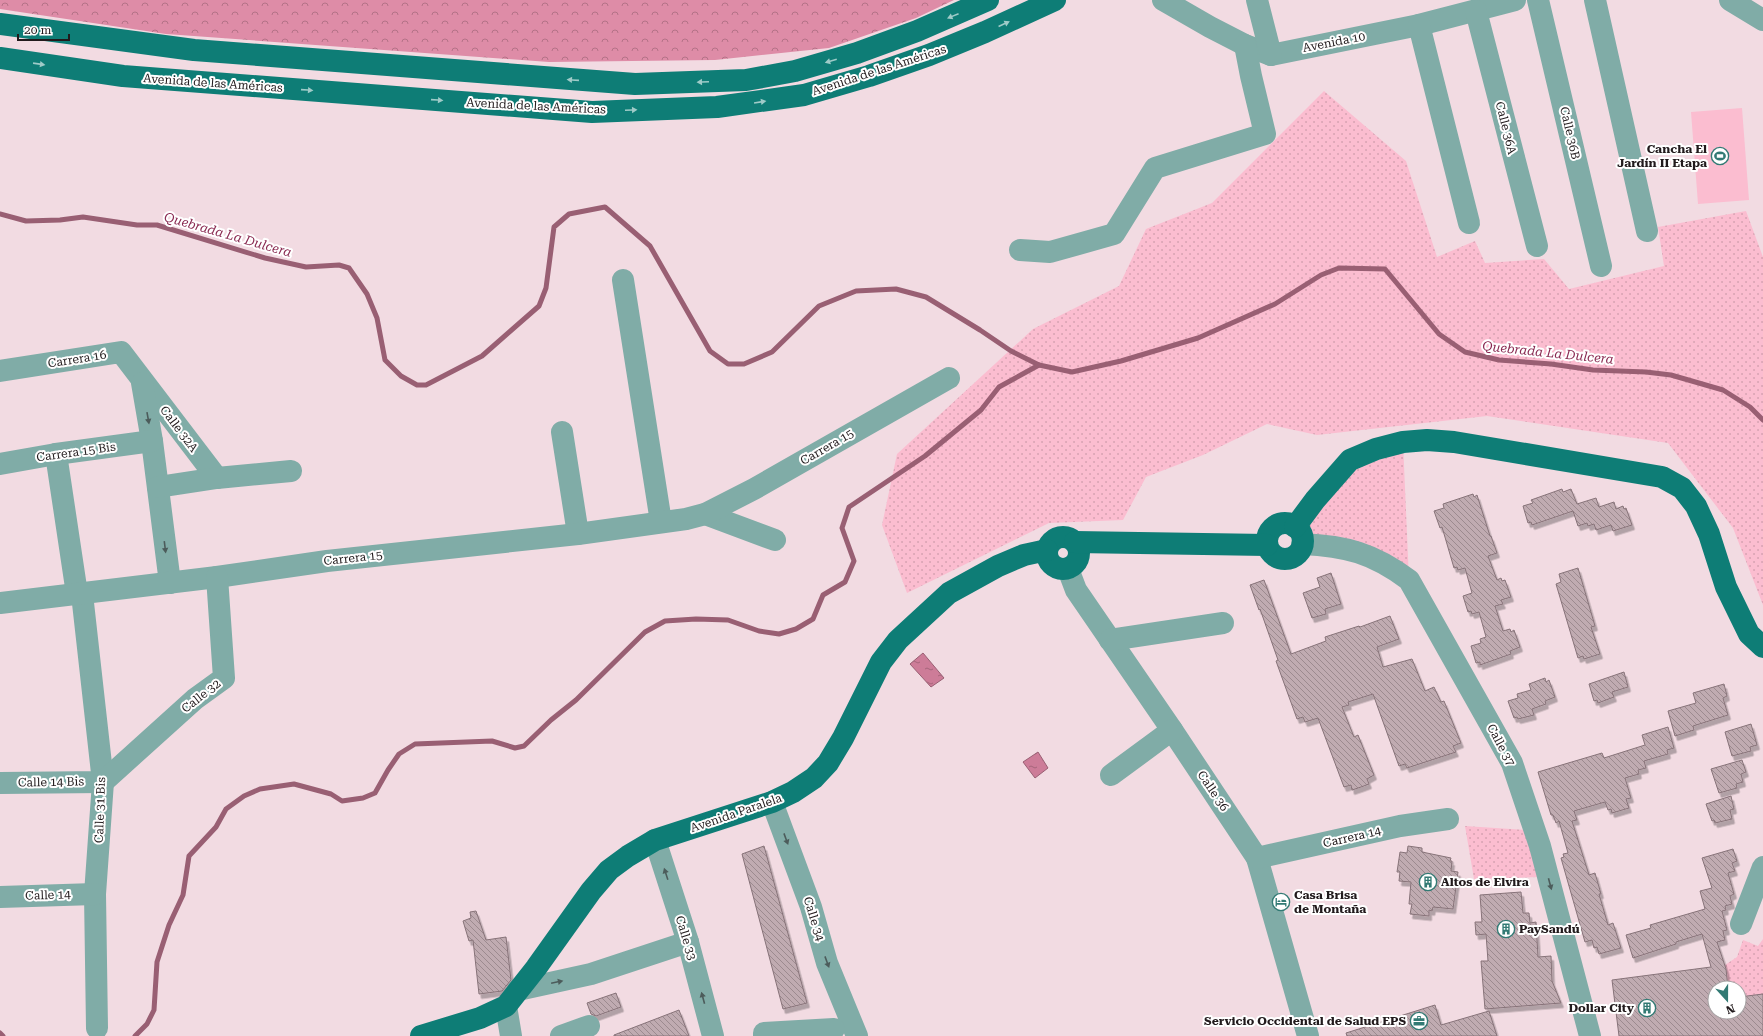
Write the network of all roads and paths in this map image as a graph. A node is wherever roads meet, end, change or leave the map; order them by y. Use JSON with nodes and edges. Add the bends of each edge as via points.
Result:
{"nodes":[{"id":1,"x":988,"y":0,"type":"edge"},
{"id":2,"x":1055,"y":0,"type":"edge"},
{"id":3,"x":1163,"y":0,"type":"edge"},
{"id":4,"x":1257,"y":0,"type":"edge"},
{"id":5,"x":1514,"y":0,"type":"edge"},
{"id":6,"x":1538,"y":0,"type":"edge"},
{"id":7,"x":1595,"y":0,"type":"edge"},
{"id":8,"x":1730,"y":0,"type":"edge"},
{"id":9,"x":1476,"y":11,"type":"junction"},
{"id":10,"x":1763,"y":20,"type":"edge"},
{"id":11,"x":0,"y":24,"type":"edge"},
{"id":12,"x":1419,"y":25,"type":"junction"},
{"id":13,"x":1245,"y":45,"type":"junction"},
{"id":14,"x":1271,"y":55,"type":"junction"},
{"id":15,"x":0,"y":58,"type":"edge"},
{"id":16,"x":1469,"y":223,"type":"dead end"},
{"id":17,"x":1647,"y":231,"type":"dead end"},
{"id":18,"x":1537,"y":246,"type":"dead end"},
{"id":19,"x":1020,"y":250,"type":"dead end"},
{"id":20,"x":1601,"y":266,"type":"dead end"},
{"id":21,"x":623,"y":280,"type":"dead end"},
{"id":22,"x":0,"y":371,"type":"edge"},
{"id":23,"x":949,"y":378,"type":"dead end"},
{"id":24,"x":141,"y":379,"type":"junction"},
{"id":25,"x":562,"y":432,"type":"dead end"},
{"id":26,"x":152,"y":441,"type":"junction"},
{"id":27,"x":56,"y":454,"type":"junction"},
{"id":28,"x":0,"y":464,"type":"edge"},
{"id":29,"x":291,"y":471,"type":"dead end"},
{"id":30,"x":216,"y":478,"type":"junction"},
{"id":31,"x":158,"y":487,"type":"junction"},
{"id":32,"x":705,"y":514,"type":"junction"},
{"id":33,"x":661,"y":522,"type":"junction"},
{"id":34,"x":578,"y":534,"type":"junction"},
{"id":35,"x":1299,"y":536,"type":"junction"},
{"id":36,"x":775,"y":540,"type":"dead end"},
{"id":37,"x":1075,"y":542,"type":"junction"},
{"id":38,"x":1267,"y":545,"type":"junction"},
{"id":39,"x":1047,"y":550,"type":"junction"},
{"id":40,"x":1068,"y":568,"type":"junction"},
{"id":41,"x":217,"y":577,"type":"junction"},
{"id":42,"x":170,"y":583,"type":"junction"},
{"id":43,"x":80,"y":594,"type":"junction"},
{"id":44,"x":0,"y":603,"type":"edge"},
{"id":45,"x":1223,"y":623,"type":"dead end"},
{"id":46,"x":1110,"y":640,"type":"junction"},
{"id":47,"x":1763,"y":647,"type":"edge"},
{"id":48,"x":1172,"y":730,"type":"junction"},
{"id":49,"x":1111,"y":775,"type":"dead end"},
{"id":50,"x":103,"y":782,"type":"junction"},
{"id":51,"x":0,"y":783,"type":"edge"},
{"id":52,"x":772,"y":802,"type":"junction"},
{"id":53,"x":1448,"y":819,"type":"dead end"},
{"id":54,"x":655,"y":840,"type":"junction"},
{"id":55,"x":1257,"y":858,"type":"junction"},
{"id":56,"x":1763,"y":868,"type":"edge"},
{"id":57,"x":95,"y":894,"type":"junction"},
{"id":58,"x":0,"y":897,"type":"edge"},
{"id":59,"x":1741,"y":924,"type":"dead end"},
{"id":60,"x":688,"y":942,"type":"junction"},
{"id":61,"x":512,"y":998,"type":"junction"},
{"id":62,"x":589,"y":1026,"type":"dead end"},
{"id":63,"x":97,"y":1028,"type":"dead end"},
{"id":64,"x":834,"y":1029,"type":"dead end"},
{"id":65,"x":421,"y":1036,"type":"edge"},
{"id":66,"x":511,"y":1036,"type":"edge"},
{"id":67,"x":561,"y":1036,"type":"edge"},
{"id":68,"x":713,"y":1036,"type":"edge"},
{"id":69,"x":764,"y":1036,"type":"edge"},
{"id":70,"x":857,"y":1036,"type":"edge"},
{"id":71,"x":1308,"y":1036,"type":"edge"},
{"id":72,"x":1590,"y":1036,"type":"edge"}],
"edges":[{"from":1,"to":11,"type":"main road","name":"Avenida de las Américas","one_way":true,"via":[[917,31],[857,53],[795,71],[746,80],[635,84],[194,50]]},
{"from":15,"to":2,"type":"main road","name":"Avenida de las Américas","one_way":true,"via":[[123,76],[592,112],[717,107],[804,94],[869,76],[929,55]]},
{"from":3,"to":13,"type":"street"},
{"from":4,"to":14,"type":"street"},
{"from":5,"to":9,"type":"street","name":"Avenida 10"},
{"from":6,"to":20,"type":"street","name":"Calle 36B"},
{"from":7,"to":17,"type":"street"},
{"from":8,"to":10,"type":"street"},
{"from":9,"to":12,"type":"street","name":"Avenida 10"},
{"from":9,"to":18,"type":"street","name":"Calle 36A"},
{"from":12,"to":14,"type":"street","name":"Avenida 10"},
{"from":12,"to":16,"type":"street"},
{"from":13,"to":14,"type":"street"},
{"from":13,"to":19,"type":"street","via":[[1266,134],[1155,168],[1114,234],[1050,252]]},
{"from":21,"to":33,"type":"street"},
{"from":22,"to":24,"type":"street","name":"Carrera 16","via":[[120,352]]},
{"from":23,"to":32,"type":"street","name":"Carrera 15","via":[[754,489]]},
{"from":24,"to":26,"type":"street","one_way":true},
{"from":24,"to":30,"type":"street","name":"Calle 32A"},
{"from":25,"to":34,"type":"street"},
{"from":26,"to":27,"type":"street","name":"Carrera 15 Bis"},
{"from":26,"to":31,"type":"street"},
{"from":27,"to":28,"type":"street","name":"Carrera 15 Bis"},
{"from":27,"to":43,"type":"street","name":"Calle 31 Bis"},
{"from":29,"to":30,"type":"street"},
{"from":30,"to":31,"type":"street"},
{"from":31,"to":42,"type":"street","one_way":true},
{"from":32,"to":33,"type":"street","name":"Carrera 15"},
{"from":32,"to":36,"type":"street"},
{"from":33,"to":34,"type":"street","name":"Carrera 15"},
{"from":34,"to":41,"type":"street","name":"Carrera 15","via":[[327,561]]},
{"from":35,"to":38,"type":"main road","via":[[1289,524],[1282,524],[1270,531]]},
{"from":35,"to":38,"type":"main road","via":[[1295,555],[1290,558],[1282,559],[1275,556]]},
{"from":35,"to":47,"type":"main road","via":[[1315,500],[1350,460],[1402,442],[1454,442],[1662,477],[1682,488],[1696,506],[1709,534],[1726,587],[1749,634]]},
{"from":35,"to":72,"type":"street","name":"Calle 37","one_way":true,"via":[[1328,546],[1363,553],[1390,565],[1409,580],[1512,763],[1540,846]]},
{"from":37,"to":38,"type":"main road"},
{"from":37,"to":39,"type":"main road","via":[[1063,537],[1050,543]]},
{"from":37,"to":40,"type":"main road","via":[[1080,556],[1077,563]]},
{"from":39,"to":40,"type":"main road","via":[[1051,564],[1056,568]]},
{"from":39,"to":52,"type":"main road","name":"Avenida Paralela","via":[[1024,555],[998,566],[949,593],[898,640],[881,662],[843,738],[828,762],[814,778]]},
{"from":40,"to":46,"type":"street","name":"Calle 36","via":[[1076,590]]},
{"from":41,"to":42,"type":"street","name":"Carrera 15"},
{"from":41,"to":50,"type":"street","name":"Calle 32","via":[[224,678],[195,700]]},
{"from":42,"to":43,"type":"street","name":"Carrera 15"},
{"from":43,"to":44,"type":"street","name":"Carrera 15"},
{"from":43,"to":50,"type":"street","name":"Calle 31 Bis"},
{"from":45,"to":46,"type":"street"},
{"from":46,"to":48,"type":"street","name":"Calle 36"},
{"from":48,"to":49,"type":"street"},
{"from":48,"to":55,"type":"street","name":"Calle 36"},
{"from":50,"to":51,"type":"street","name":"Calle 14 Bis"},
{"from":50,"to":57,"type":"street","name":"Calle 31 Bis"},
{"from":52,"to":54,"type":"main road","name":"Avenida Paralela"},
{"from":52,"to":70,"type":"street","name":"Calle 34","one_way":true,"via":[[811,907],[827,963]]},
{"from":53,"to":55,"type":"street","name":"Carrera 14","via":[[1400,826]]},
{"from":60,"to":54,"type":"street","name":"Calle 33","one_way":true},
{"from":54,"to":61,"type":"main road","name":"Avenida Paralela","via":[[609,870]]},
{"from":55,"to":71,"type":"street","name":"Calle 36"},
{"from":56,"to":59,"type":"street"},
{"from":57,"to":58,"type":"street","name":"Calle 14"},
{"from":57,"to":63,"type":"street","name":"Calle 31 Bis"},
{"from":61,"to":60,"type":"street","one_way":true},
{"from":68,"to":60,"type":"street","name":"Calle 33","one_way":true},
{"from":61,"to":65,"type":"main road","name":"Avenida Paralela","via":[[480,1018]]},
{"from":61,"to":66,"type":"street"},
{"from":62,"to":67,"type":"street"},
{"from":64,"to":69,"type":"street","via":[[764,1033]]}]}
